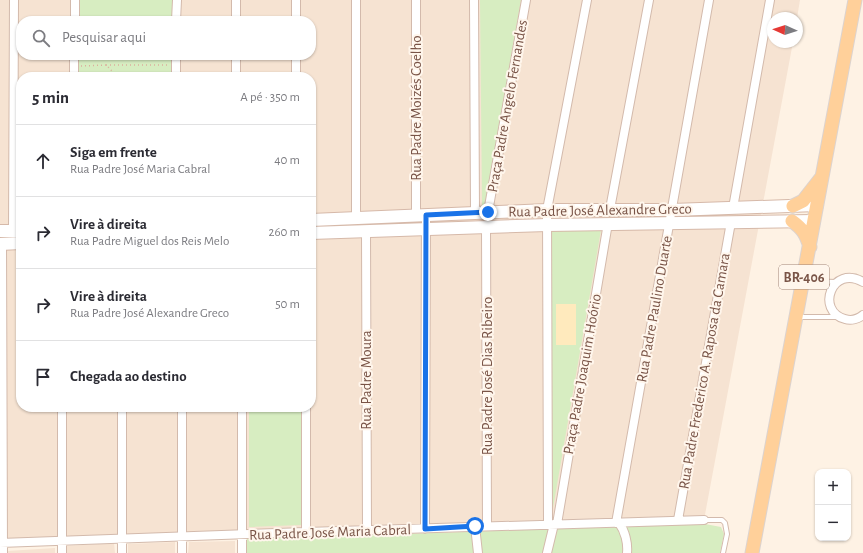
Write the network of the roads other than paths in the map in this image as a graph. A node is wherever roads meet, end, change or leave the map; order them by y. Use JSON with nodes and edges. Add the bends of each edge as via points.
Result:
{"nodes":[{"id":1,"x":14,"y":0,"type":"edge"},
{"id":2,"x":75,"y":0,"type":"edge"},
{"id":3,"x":176,"y":0,"type":"edge"},
{"id":4,"x":236,"y":0,"type":"edge"},
{"id":5,"x":296,"y":0,"type":"edge"},
{"id":6,"x":356,"y":0,"type":"edge"},
{"id":7,"x":416,"y":0,"type":"edge"},
{"id":8,"x":474,"y":0,"type":"edge"},
{"id":9,"x":526,"y":0,"type":"edge"},
{"id":10,"x":587,"y":0,"type":"edge"},
{"id":11,"x":649,"y":0,"type":"edge"},
{"id":12,"x":709,"y":0,"type":"edge"},
{"id":13,"x":770,"y":0,"type":"edge"},
{"id":14,"x":855,"y":0,"type":"edge"},
{"id":15,"x":75,"y":16,"type":"edge"},
{"id":16,"x":176,"y":16,"type":"edge"},
{"id":17,"x":236,"y":16,"type":"edge"},
{"id":18,"x":296,"y":16,"type":"edge"},
{"id":19,"x":74,"y":60,"type":"edge"},
{"id":20,"x":176,"y":60,"type":"edge"},
{"id":21,"x":236,"y":60,"type":"edge"},
{"id":22,"x":296,"y":60,"type":"edge"},
{"id":23,"x":74,"y":72,"type":"edge"},
{"id":24,"x":176,"y":72,"type":"edge"},
{"id":25,"x":236,"y":72,"type":"edge"},
{"id":26,"x":296,"y":72,"type":"edge"},
{"id":27,"x":16,"y":154,"type":"edge"},
{"id":28,"x":823,"y":174,"type":"junction"},
{"id":29,"x":817,"y":205,"type":"junction"},
{"id":30,"x":793,"y":206,"type":"junction"},
{"id":31,"x":733,"y":208,"type":"junction"},
{"id":32,"x":610,"y":209,"type":"junction"},
{"id":33,"x":547,"y":210,"type":"junction"},
{"id":34,"x":672,"y":210,"type":"junction"},
{"id":35,"x":488,"y":212,"type":"junction"},
{"id":36,"x":475,"y":213,"type":"junction"},
{"id":37,"x":421,"y":215,"type":"junction"},
{"id":38,"x":356,"y":218,"type":"junction"},
{"id":39,"x":316,"y":220,"type":"edge"},
{"id":40,"x":792,"y":221,"type":"junction"},
{"id":41,"x":814,"y":221,"type":"junction"},
{"id":42,"x":731,"y":222,"type":"junction"},
{"id":43,"x":608,"y":223,"type":"junction"},
{"id":44,"x":670,"y":223,"type":"junction"},
{"id":45,"x":547,"y":224,"type":"junction"},
{"id":46,"x":486,"y":227,"type":"junction"},
{"id":47,"x":426,"y":229,"type":"junction"},
{"id":48,"x":0,"y":231,"type":"edge"},
{"id":49,"x":16,"y":231,"type":"edge"},
{"id":50,"x":366,"y":231,"type":"junction"},
{"id":51,"x":316,"y":233,"type":"edge"},
{"id":52,"x":16,"y":243,"type":"edge"},
{"id":53,"x":1,"y":244,"type":"edge"},
{"id":54,"x":810,"y":247,"type":"junction"},
{"id":55,"x":804,"y":281,"type":"junction"},
{"id":56,"x":837,"y":282,"type":"junction"},
{"id":57,"x":863,"y":282,"type":"edge"},
{"id":58,"x":863,"y":316,"type":"edge"},
{"id":59,"x":797,"y":317,"type":"junction"},
{"id":60,"x":840,"y":317,"type":"junction"},
{"id":61,"x":62,"y":412,"type":"edge"},
{"id":62,"x":122,"y":412,"type":"edge"},
{"id":63,"x":182,"y":412,"type":"edge"},
{"id":64,"x":242,"y":412,"type":"edge"},
{"id":65,"x":306,"y":412,"type":"edge"},
{"id":66,"x":678,"y":520,"type":"junction"},
{"id":67,"x":704,"y":520,"type":"joint"},
{"id":68,"x":617,"y":523,"type":"junction"},
{"id":69,"x":553,"y":524,"type":"junction"},
{"id":70,"x":475,"y":526,"type":"junction"},
{"id":71,"x":487,"y":526,"type":"junction"},
{"id":72,"x":425,"y":529,"type":"junction"},
{"id":73,"x":367,"y":530,"type":"junction"},
{"id":74,"x":306,"y":532,"type":"junction"},
{"id":75,"x":242,"y":534,"type":"junction"},
{"id":76,"x":182,"y":536,"type":"junction"},
{"id":77,"x":122,"y":538,"type":"junction"},
{"id":78,"x":62,"y":541,"type":"junction"},
{"id":79,"x":1,"y":543,"type":"edge"},
{"id":80,"x":3,"y":553,"type":"edge"},
{"id":81,"x":62,"y":553,"type":"edge"},
{"id":82,"x":122,"y":553,"type":"edge"},
{"id":83,"x":182,"y":553,"type":"edge"},
{"id":84,"x":242,"y":553,"type":"edge"},
{"id":85,"x":478,"y":553,"type":"edge"},
{"id":86,"x":547,"y":553,"type":"edge"},
{"id":87,"x":627,"y":553,"type":"edge"},
{"id":88,"x":723,"y":553,"type":"edge"},
{"id":89,"x":752,"y":553,"type":"edge"}],
"edges":[{"from":1,"to":27,"type":"street"},
{"from":2,"to":15,"type":"street"},
{"from":3,"to":16,"type":"street"},
{"from":4,"to":17,"type":"street"},
{"from":5,"to":18,"type":"street"},
{"from":6,"to":38,"type":"street"},
{"from":7,"to":37,"type":"street","name":"Rua Padre Moizés Coelho"},
{"from":8,"to":36,"type":"street","name":"Praça Padre Angelo Fernandes"},
{"from":9,"to":35,"type":"street","name":"Praça Padre Angelo Fernandes"},
{"from":10,"to":33,"type":"street","name":"Praça Padre Joaquim Hoório"},
{"from":11,"to":32,"type":"street"},
{"from":12,"to":34,"type":"street","name":"Rua Padre Paulino Duarte"},
{"from":13,"to":31,"type":"street"},
{"from":14,"to":28,"type":"main road","number":"BR-406"},
{"from":19,"to":23,"type":"street"},
{"from":20,"to":24,"type":"street"},
{"from":21,"to":25,"type":"street"},
{"from":22,"to":26,"type":"street"},
{"from":28,"to":29,"type":"main road","number":"BR-406"},
{"from":28,"to":30,"type":"main road","via":[[803,201]]},
{"from":29,"to":30,"type":"street","name":"Rua Padre José Alexandre Greco"},
{"from":29,"to":41,"type":"main road","number":"BR-406"},
{"from":30,"to":31,"type":"street","name":"Rua Padre José Alexandre Greco"},
{"from":31,"to":34,"type":"street","name":"Rua Padre José Alexandre Greco"},
{"from":32,"to":33,"type":"street","name":"Rua Padre José Alexandre Greco"},
{"from":32,"to":34,"type":"street","name":"Rua Padre José Alexandre Greco"},
{"from":33,"to":35,"type":"street","name":"Rua Padre José Alexandre Greco"},
{"from":33,"to":45,"type":"street","name":"Praça Padre Joaquim Hoório"},
{"from":34,"to":44,"type":"street","name":"Rua Padre Paulino Duarte"},
{"from":35,"to":36,"type":"street","name":"Rua Padre José Alexandre Greco"},
{"from":36,"to":37,"type":"street","name":"Rua Padre José Alexandre Greco"},
{"from":37,"to":38,"type":"street","name":"Rua Padre José Alexandre Greco"},
{"from":37,"to":47,"type":"street","name":"Rua Padre Moizés Coelho"},
{"from":38,"to":39,"type":"street","name":"Rua Padre José Alexandre Greco"},
{"from":40,"to":41,"type":"street","name":"Rua Padre José Alexandre Greco"},
{"from":40,"to":42,"type":"street","name":"Rua Padre José Alexandre Greco"},
{"from":40,"to":54,"type":"main road","via":[[800,227]]},
{"from":41,"to":54,"type":"main road","number":"BR-406"},
{"from":42,"to":44,"type":"street","name":"Rua Padre José Alexandre Greco"},
{"from":42,"to":66,"type":"street","name":"Rua Padre Frederico A. Raposa da Camara"},
{"from":43,"to":44,"type":"street","name":"Rua Padre José Alexandre Greco"},
{"from":43,"to":45,"type":"street","name":"Rua Padre José Alexandre Greco"},
{"from":43,"to":69,"type":"street","name":"Praça Padre Joaquim Hoório"},
{"from":44,"to":68,"type":"street","name":"Rua Padre Paulino Duarte"},
{"from":45,"to":46,"type":"street","name":"Rua Padre José Alexandre Greco"},
{"from":45,"to":69,"type":"street","name":"Praça Padre Joaquim Hoório"},
{"from":46,"to":47,"type":"street","name":"Rua Padre José Alexandre Greco"},
{"from":46,"to":71,"type":"street","name":"Rua Padre José Dias Ribeiro"},
{"from":47,"to":50,"type":"street","name":"Rua Padre José Alexandre Greco"},
{"from":47,"to":72,"type":"street","name":"Rua Padre Moizés Coelho"},
{"from":48,"to":49,"type":"street"},
{"from":50,"to":51,"type":"street","name":"Rua Padre José Alexandre Greco"},
{"from":50,"to":73,"type":"street","name":"Rua Padre Moura"},
{"from":52,"to":53,"type":"street"},
{"from":53,"to":79,"type":"street"},
{"from":54,"to":55,"type":"main road","number":"BR-406"},
{"from":55,"to":56,"type":"lane"},
{"from":55,"to":59,"type":"main road","number":"BR-406"},
{"from":56,"to":57,"type":"street","via":[[850,277]]},
{"from":56,"to":60,"type":"street","via":[[832,287],[829,300],[834,313]]},
{"from":58,"to":60,"type":"street","via":[[854,320]]},
{"from":59,"to":60,"type":"lane"},
{"from":59,"to":89,"type":"main road","number":"BR-406"},
{"from":61,"to":78,"type":"street"},
{"from":62,"to":77,"type":"street"},
{"from":63,"to":76,"type":"street"},
{"from":64,"to":75,"type":"street"},
{"from":65,"to":74,"type":"street"},
{"from":66,"to":67,"type":"street","name":"Rua Padre José Maria Cabral"},
{"from":66,"to":68,"type":"street","name":"Rua Padre José Maria Cabral"},
{"from":67,"to":88,"type":"lane","name":"Rua Padre José Maria Cabral","via":[[725,523],[727,534]]},
{"from":68,"to":69,"type":"street","name":"Rua Padre José Maria Cabral"},
{"from":68,"to":87,"type":"street","via":[[623,529]]},
{"from":69,"to":71,"type":"street","name":"Rua Padre José Maria Cabral"},
{"from":69,"to":86,"type":"street"},
{"from":70,"to":71,"type":"street","name":"Rua Padre José Maria Cabral"},
{"from":70,"to":72,"type":"street","name":"Rua Padre José Maria Cabral"},
{"from":70,"to":85,"type":"street"},
{"from":72,"to":73,"type":"street","name":"Rua Padre José Maria Cabral"},
{"from":73,"to":74,"type":"street","name":"Rua Padre José Maria Cabral"},
{"from":74,"to":75,"type":"street","name":"Rua Padre José Maria Cabral"},
{"from":75,"to":76,"type":"street","name":"Rua Padre José Maria Cabral"},
{"from":75,"to":84,"type":"street"},
{"from":76,"to":77,"type":"street","name":"Rua Padre José Maria Cabral"},
{"from":76,"to":83,"type":"street"},
{"from":77,"to":78,"type":"street","name":"Rua Padre José Maria Cabral"},
{"from":77,"to":82,"type":"street"},
{"from":78,"to":79,"type":"street","name":"Rua Padre José Maria Cabral"},
{"from":78,"to":81,"type":"street"},
{"from":79,"to":80,"type":"street"}]}
